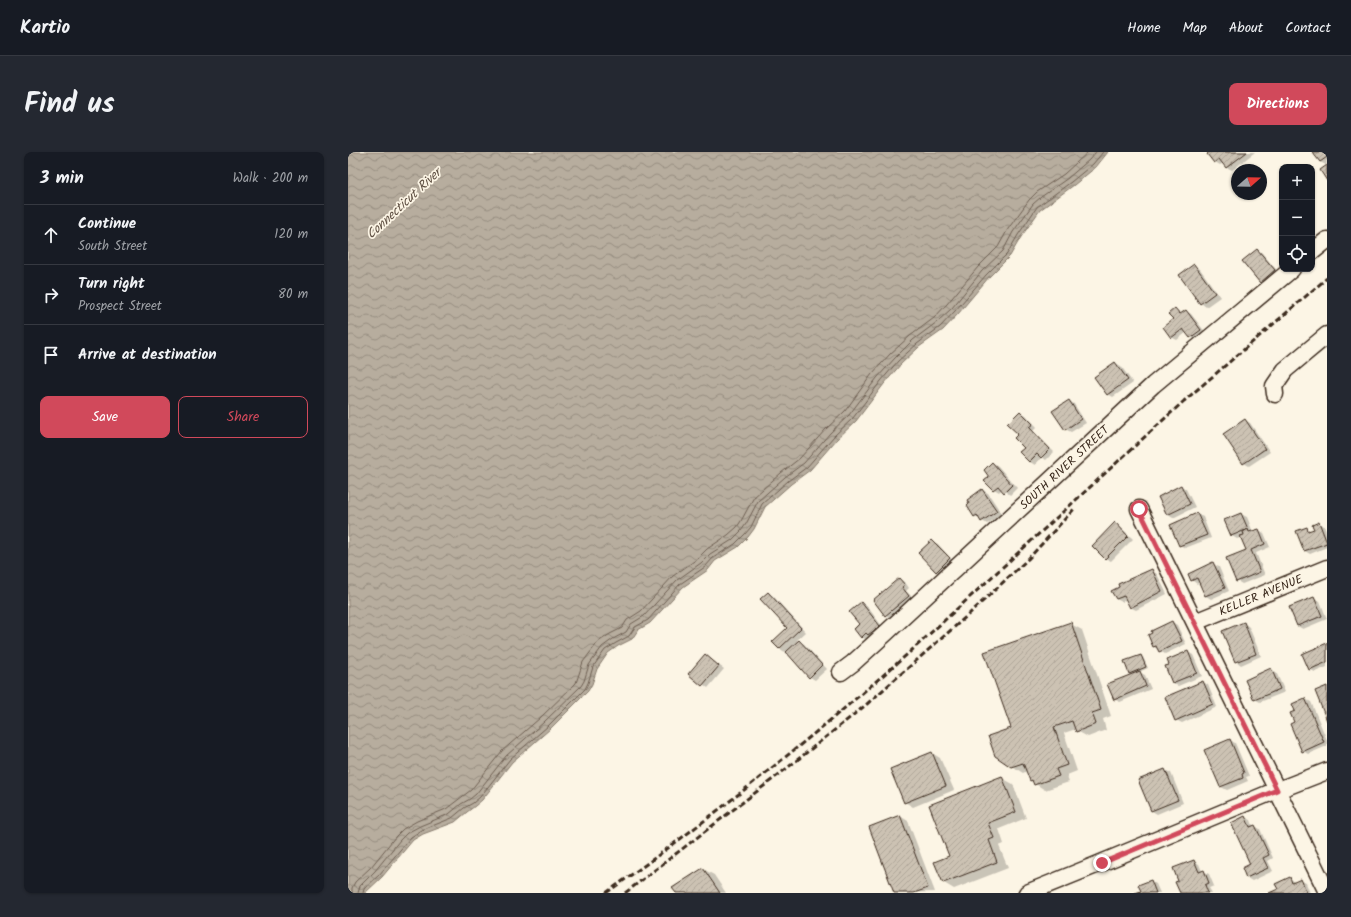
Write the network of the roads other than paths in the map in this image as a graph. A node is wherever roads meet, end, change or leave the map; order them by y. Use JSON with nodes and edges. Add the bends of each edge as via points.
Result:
{"nodes":[{"id":1,"x":1327,"y":240,"type":"edge"},
{"id":2,"x":1315,"y":250,"type":"edge"},
{"id":3,"x":1288,"y":272,"type":"edge"},
{"id":4,"x":1327,"y":335,"type":"edge"},
{"id":5,"x":1275,"y":394,"type":"dead end"},
{"id":6,"x":1139,"y":509,"type":"dead end"},
{"id":7,"x":1327,"y":568,"type":"edge"},
{"id":8,"x":1195,"y":622,"type":"junction"},
{"id":9,"x":841,"y":672,"type":"dead end"},
{"id":10,"x":1327,"y":771,"type":"edge"},
{"id":11,"x":1277,"y":790,"type":"junction"},
{"id":12,"x":1327,"y":892,"type":"edge"},
{"id":13,"x":1027,"y":893,"type":"edge"}],
"edges":[{"from":1,"to":2,"type":"street"},
{"from":3,"to":9,"type":"street","name":"SOUTH RIVER STREET","via":[[1152,385]]},
{"from":4,"to":5,"type":"street","via":[[1281,374],[1274,386]]},
{"from":6,"to":8,"type":"street"},
{"from":7,"to":8,"type":"street","name":"KELLER AVENUE"},
{"from":8,"to":11,"type":"street"},
{"from":10,"to":11,"type":"street"},
{"from":11,"to":12,"type":"street"},
{"from":11,"to":13,"type":"street"}]}
